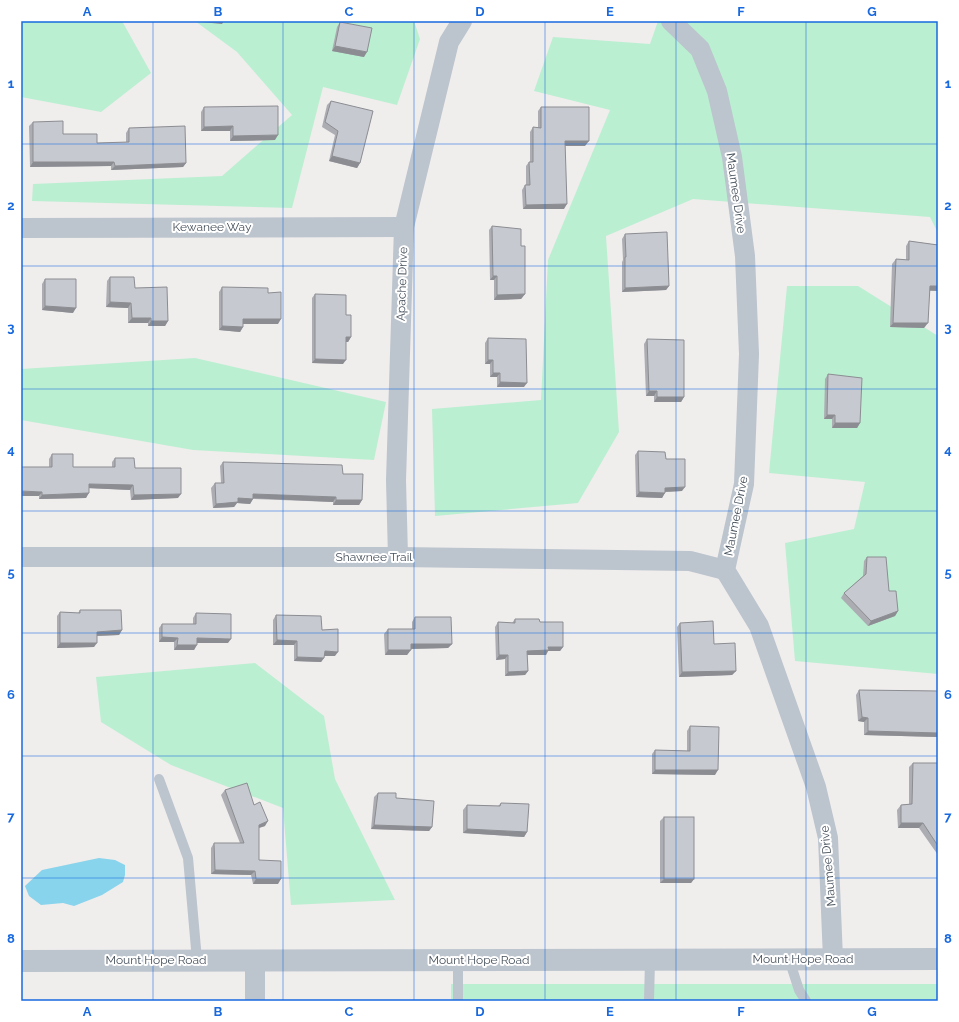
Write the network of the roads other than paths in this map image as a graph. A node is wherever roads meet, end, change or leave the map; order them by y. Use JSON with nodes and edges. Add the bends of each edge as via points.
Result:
{"nodes":[{"id":1,"x":462,"y":21,"type":"edge"},
{"id":2,"x":671,"y":21,"type":"edge"},
{"id":3,"x":404,"y":227,"type":"junction"},
{"id":4,"x":21,"y":228,"type":"edge"},
{"id":5,"x":21,"y":557,"type":"edge"},
{"id":6,"x":398,"y":557,"type":"junction"},
{"id":7,"x":726,"y":570,"type":"junction"},
{"id":8,"x":159,"y":779,"type":"dead end"},
{"id":9,"x":789,"y":959,"type":"junction"},
{"id":10,"x":938,"y":959,"type":"edge"},
{"id":11,"x":196,"y":960,"type":"junction"},
{"id":12,"x":458,"y":960,"type":"junction"},
{"id":13,"x":650,"y":960,"type":"junction"},
{"id":14,"x":833,"y":960,"type":"junction"},
{"id":15,"x":21,"y":961,"type":"edge"},
{"id":16,"x":255,"y":961,"type":"junction"},
{"id":17,"x":255,"y":1001,"type":"edge"},
{"id":18,"x":458,"y":1001,"type":"edge"},
{"id":19,"x":649,"y":1001,"type":"edge"},
{"id":20,"x":806,"y":1001,"type":"edge"}],
"edges":[{"from":1,"to":3,"type":"street","name":"Apache Drive","via":[[449,42]]},
{"from":2,"to":7,"type":"street","name":"Maumee Drive","via":[[700,49],[717,92],[732,157],[745,256],[749,354],[744,484]]},
{"from":3,"to":4,"type":"street","name":"Kewanee Way"},
{"from":3,"to":6,"type":"street","name":"Apache Drive","via":[[396,480]]},
{"from":5,"to":6,"type":"street","name":"Shawnee Trail"},
{"from":6,"to":7,"type":"street","name":"Shawnee Trail","via":[[690,561]]},
{"from":7,"to":14,"type":"street","name":"Maumee Drive","via":[[759,626],[816,787],[828,838]]},
{"from":8,"to":11,"type":"lane","via":[[188,858]]},
{"from":9,"to":13,"type":"street","name":"Mount Hope Road"},
{"from":9,"to":14,"type":"street","name":"Mount Hope Road"},
{"from":9,"to":20,"type":"lane","via":[[799,990]]},
{"from":10,"to":14,"type":"street","name":"Mount Hope Road"},
{"from":11,"to":15,"type":"street","name":"Mount Hope Road"},
{"from":11,"to":16,"type":"street","name":"Mount Hope Road"},
{"from":12,"to":13,"type":"street","name":"Mount Hope Road"},
{"from":12,"to":16,"type":"street","name":"Mount Hope Road"},
{"from":12,"to":18,"type":"lane"},
{"from":13,"to":19,"type":"lane"},
{"from":16,"to":17,"type":"street"}]}
